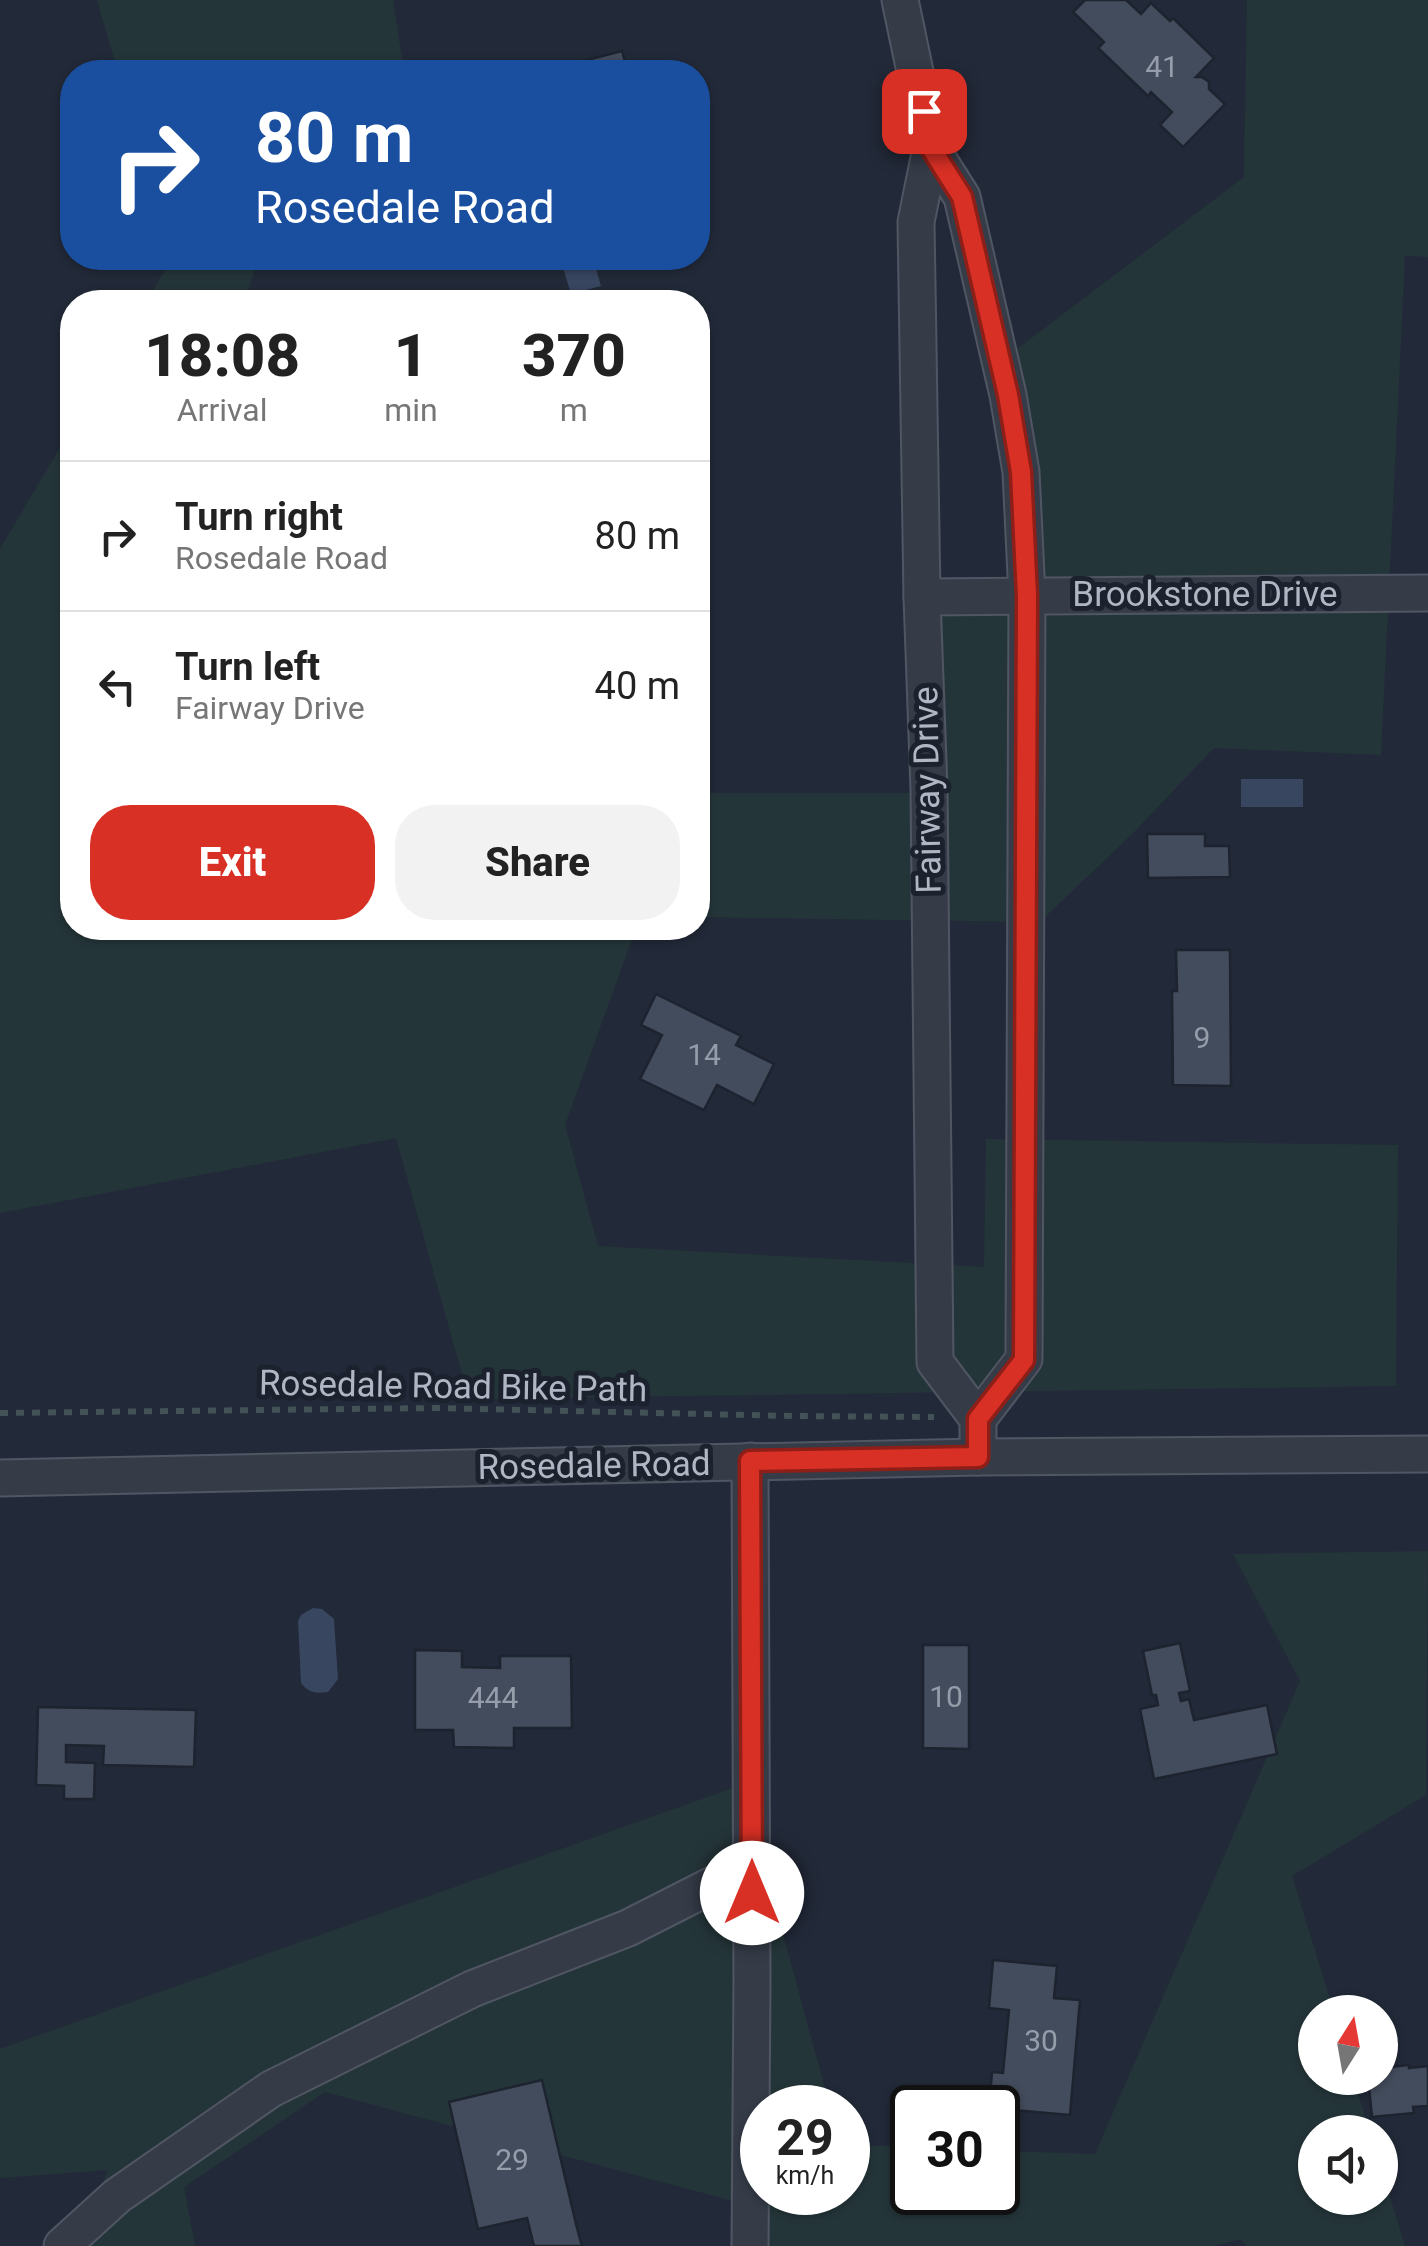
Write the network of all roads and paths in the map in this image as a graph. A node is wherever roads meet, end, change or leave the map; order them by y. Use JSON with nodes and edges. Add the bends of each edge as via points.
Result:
{"nodes":[{"id":1,"x":900,"y":0,"type":"edge"},
{"id":2,"x":931,"y":148,"type":"junction"},
{"id":3,"x":1428,"y":593,"type":"edge"},
{"id":4,"x":1027,"y":596,"type":"junction"},
{"id":5,"x":922,"y":597,"type":"junction"},
{"id":6,"x":0,"y":1413,"type":"edge"},
{"id":7,"x":906,"y":1416,"type":"dead end"},
{"id":8,"x":978,"y":1419,"type":"junction"},
{"id":9,"x":1428,"y":1454,"type":"edge"},
{"id":10,"x":978,"y":1457,"type":"junction"},
{"id":11,"x":750,"y":1461,"type":"junction"},
{"id":12,"x":0,"y":1478,"type":"edge"},
{"id":13,"x":752,"y":1865,"type":"junction"},
{"id":14,"x":62,"y":2246,"type":"edge"},
{"id":15,"x":750,"y":2246,"type":"edge"}],
"edges":[{"from":1,"to":2,"type":"street","name":"Fairway Drive"},
{"from":2,"to":4,"type":"street","name":"Fairway Drive","via":[[962,197],[1008,395],[1021,472]]},
{"from":2,"to":5,"type":"street","name":"Fairway Drive","via":[[916,222]]},
{"from":3,"to":4,"type":"street","name":"Brookstone Drive"},
{"from":4,"to":5,"type":"street","name":"Brookstone Drive"},
{"from":4,"to":8,"type":"street","name":"Fairway Drive","via":[[1024,1360]]},
{"from":5,"to":8,"type":"street","name":"Fairway Drive","via":[[934,1362]]},
{"from":6,"to":7,"type":"path","name":"Rosedale Road Bike Path","via":[[435,1408]]},
{"from":8,"to":10,"type":"street"},
{"from":9,"to":10,"type":"street","name":"Rosedale Road"},
{"from":10,"to":11,"type":"street","name":"Rosedale Road"},
{"from":11,"to":12,"type":"street","name":"Rosedale Road"},
{"from":11,"to":13,"type":"street"},
{"from":13,"to":14,"type":"street","via":[[271,2089],[117,2196]]},
{"from":13,"to":15,"type":"street"}]}
